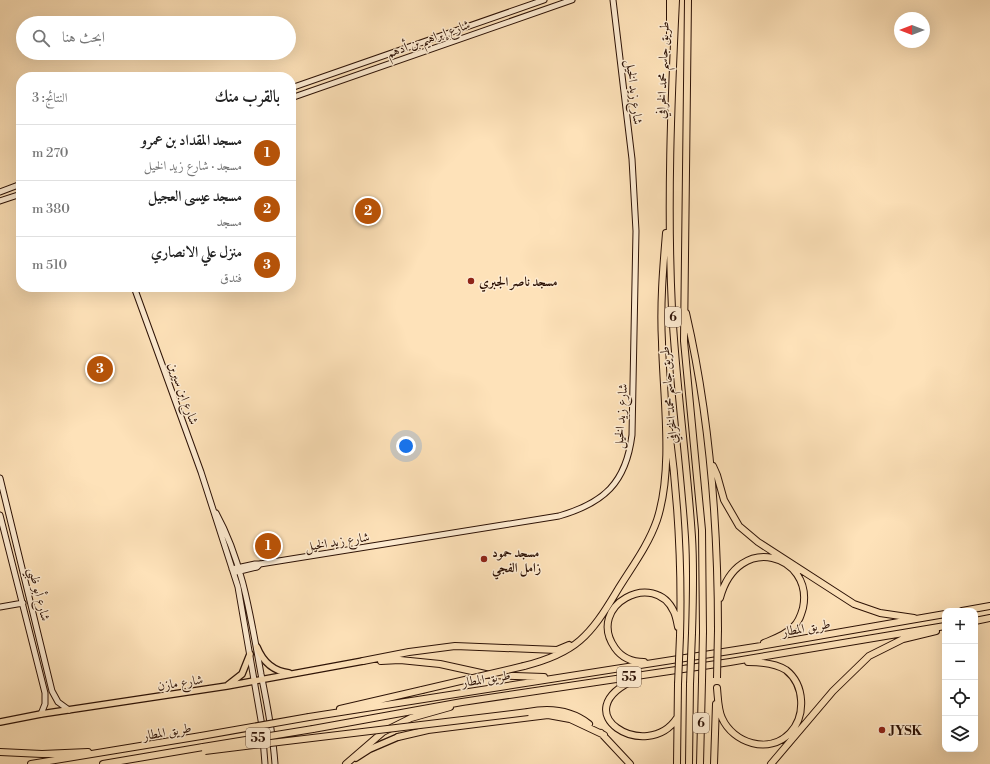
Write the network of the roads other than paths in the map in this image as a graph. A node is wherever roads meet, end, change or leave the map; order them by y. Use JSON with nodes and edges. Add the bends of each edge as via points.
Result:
{"nodes":[{"id":1,"x":544,"y":0,"type":"edge"},
{"id":2,"x":572,"y":0,"type":"edge"},
{"id":3,"x":670,"y":0,"type":"edge"},
{"id":4,"x":676,"y":0,"type":"edge"},
{"id":5,"x":688,"y":0,"type":"edge"},
{"id":6,"x":693,"y":0,"type":"edge"},
{"id":7,"x":612,"y":1,"type":"edge"},
{"id":8,"x":687,"y":19,"type":"junction"},
{"id":9,"x":296,"y":86,"type":"edge"},
{"id":10,"x":296,"y":96,"type":"edge"},
{"id":11,"x":671,"y":96,"type":"junction"},
{"id":12,"x":16,"y":186,"type":"edge"},
{"id":13,"x":0,"y":192,"type":"edge"},
{"id":14,"x":16,"y":196,"type":"edge"},
{"id":15,"x":0,"y":201,"type":"edge"},
{"id":16,"x":669,"y":208,"type":"junction"},
{"id":17,"x":136,"y":292,"type":"edge"},
{"id":18,"x":684,"y":302,"type":"junction"},
{"id":19,"x":664,"y":385,"type":"junction"},
{"id":20,"x":711,"y":464,"type":"junction"},
{"id":21,"x":0,"y":478,"type":"edge"},
{"id":22,"x":213,"y":507,"type":"junction"},
{"id":23,"x":0,"y":515,"type":"edge"},
{"id":24,"x":239,"y":570,"type":"junction"},
{"id":25,"x":233,"y":571,"type":"junction"},
{"id":26,"x":23,"y":603,"type":"junction"},
{"id":27,"x":990,"y":606,"type":"edge"},
{"id":28,"x":0,"y":607,"type":"edge"},
{"id":29,"x":718,"y":607,"type":"junction"},
{"id":30,"x":978,"y":608,"type":"edge"},
{"id":31,"x":942,"y":614,"type":"edge"},
{"id":32,"x":920,"y":618,"type":"junction"},
{"id":33,"x":990,"y":618,"type":"edge"},
{"id":34,"x":978,"y":620,"type":"edge"},
{"id":35,"x":942,"y":628,"type":"edge"},
{"id":36,"x":942,"y":629,"type":"edge"},
{"id":37,"x":590,"y":630,"type":"junction"},
{"id":38,"x":680,"y":636,"type":"junction"},
{"id":39,"x":42,"y":645,"type":"junction"},
{"id":40,"x":257,"y":647,"type":"junction"},
{"id":41,"x":755,"y":647,"type":"junction"},
{"id":42,"x":34,"y":648,"type":"junction"},
{"id":43,"x":250,"y":654,"type":"junction"},
{"id":44,"x":363,"y":661,"type":"junction"},
{"id":45,"x":662,"y":662,"type":"junction"},
{"id":46,"x":730,"y":662,"type":"junction"},
{"id":47,"x":297,"y":672,"type":"junction"},
{"id":48,"x":645,"y":675,"type":"junction"},
{"id":49,"x":566,"y":677,"type":"junction"},
{"id":50,"x":262,"y":680,"type":"junction"},
{"id":51,"x":254,"y":681,"type":"junction"},
{"id":52,"x":228,"y":686,"type":"junction"},
{"id":53,"x":717,"y":688,"type":"junction"},
{"id":54,"x":462,"y":702,"type":"junction"},
{"id":55,"x":68,"y":710,"type":"junction"},
{"id":56,"x":41,"y":714,"type":"junction"},
{"id":57,"x":309,"y":717,"type":"junction"},
{"id":58,"x":677,"y":718,"type":"junction"},
{"id":59,"x":0,"y":722,"type":"edge"},
{"id":60,"x":604,"y":736,"type":"junction"},
{"id":61,"x":398,"y":737,"type":"joint"},
{"id":62,"x":665,"y":739,"type":"dead end"},
{"id":63,"x":621,"y":744,"type":"dead end"},
{"id":64,"x":204,"y":749,"type":"junction"},
{"id":65,"x":117,"y":750,"type":"junction"},
{"id":66,"x":0,"y":752,"type":"edge"},
{"id":67,"x":31,"y":764,"type":"edge"},
{"id":68,"x":104,"y":764,"type":"edge"},
{"id":69,"x":266,"y":764,"type":"edge"},
{"id":70,"x":275,"y":764,"type":"edge"},
{"id":71,"x":347,"y":764,"type":"edge"},
{"id":72,"x":630,"y":764,"type":"edge"},
{"id":73,"x":677,"y":764,"type":"edge"},
{"id":74,"x":690,"y":764,"type":"edge"},
{"id":75,"x":700,"y":764,"type":"edge"},
{"id":76,"x":714,"y":764,"type":"edge"},
{"id":77,"x":771,"y":764,"type":"edge"}],
"edges":[{"from":1,"to":9,"type":"street","name":"شارع إبراهيم بن أدهم"},
{"from":2,"to":10,"type":"street","name":"شارع إبراهيم بن أدهم"},
{"from":3,"to":11,"type":"highway"},
{"from":4,"to":11,"type":"highway","name":"طريق جاسم محمد الخرافي","number":"6"},
{"from":5,"to":8,"type":"highway","name":"طريق جاسم محمد الخرافي","number":"6"},
{"from":6,"to":8,"type":"highway"},
{"from":7,"to":24,"type":"street","name":"شارع زيد الخيل","via":[[632,159],[636,231],[632,435],[625,467],[617,481],[595,502],[579,511],[559,516],[260,564]]},
{"from":8,"to":18,"type":"highway","name":"طريق جاسم محمد الخرافي","number":"6"},
{"from":11,"to":16,"type":"highway","name":"طريق جاسم محمد الخرافي","number":"6"},
{"from":12,"to":13,"type":"street"},
{"from":14,"to":15,"type":"street"},
{"from":16,"to":19,"type":"highway","via":[[662,298]]},
{"from":16,"to":74,"type":"highway","name":"طريق جاسم محمد الخرافي","number":"6","bridge":true,"via":[[672,310],[692,538]]},
{"from":17,"to":22,"type":"street","name":"شارع ابن سيرين"},
{"from":18,"to":20,"type":"highway","via":[[694,345]]},
{"from":18,"to":75,"type":"highway","name":"طريق جاسم محمد الخرافي","number":"6","bridge":true,"via":[[684,341],[702,530]]},
{"from":19,"to":37,"type":"highway","via":[[665,473],[657,519],[638,557],[603,614]]},
{"from":19,"to":38,"type":"highway","via":[[675,478]]},
{"from":20,"to":29,"type":"highway"},
{"from":20,"to":32,"type":"highway","via":[[724,500],[739,526],[758,542],[854,604],[880,613]]},
{"from":21,"to":39,"type":"street","name":"شارع أبو ظبي"},
{"from":22,"to":24,"type":"street","name":"شارع ابن سيرين"},
{"from":22,"to":25,"type":"street","name":"شارع ابن سيرين"},
{"from":23,"to":26,"type":"street","name":"شارع أبو ظبي"},
{"from":24,"to":25,"type":"street","name":"شارع زيد الخيل"},
{"from":24,"to":40,"type":"street","name":"شارع ابن سيرين"},
{"from":25,"to":43,"type":"street","name":"شارع ابن سيرين","via":[[241,598]]},
{"from":26,"to":28,"type":"street"},
{"from":26,"to":42,"type":"street","name":"شارع أبو ظبي"},
{"from":27,"to":30,"type":"highway"},
{"from":29,"to":41,"type":"highway","via":[[727,580],[745,561],[767,557],[777,559],[792,569],[798,576],[804,594],[799,619],[785,634]]},
{"from":29,"to":53,"type":"highway","bridge":true},
{"from":31,"to":32,"type":"highway","name":"طريق المطار","number":"55"},
{"from":32,"to":41,"type":"highway","name":"طريق المطار","number":"55"},
{"from":33,"to":34,"type":"highway"},
{"from":35,"to":46,"type":"highway","name":"طريق المطار","number":"55"},
{"from":36,"to":77,"type":"highway","via":[[903,639],[869,656],[833,692]]},
{"from":37,"to":44,"type":"highway","via":[[566,647],[557,650],[455,646]]},
{"from":37,"to":57,"type":"highway","bridge":true,"via":[[578,643],[549,660]]},
{"from":38,"to":45,"type":"highway","via":[[674,611],[657,595],[632,594],[619,602],[613,610],[608,625],[609,635],[618,652],[632,661]]},
{"from":38,"to":58,"type":"highway","bridge":true},
{"from":39,"to":42,"type":"street","via":[[38,649]]},
{"from":39,"to":55,"type":"street","name":"شارع أبو ظبي","via":[[54,696]]},
{"from":40,"to":47,"type":"main road","via":[[262,658],[271,667],[287,673]]},
{"from":40,"to":50,"type":"street","name":"شارع ابن سيرين"},
{"from":41,"to":45,"type":"highway","name":"طريق المطار","number":"55"},
{"from":42,"to":56,"type":"street","name":"شارع أبو ظبي","via":[[45,694]]},
{"from":43,"to":51,"type":"street","name":"شارع ابن سيرين"},
{"from":43,"to":52,"type":"main road","via":[[242,674]]},
{"from":44,"to":47,"type":"main road","name":"شارع مازن"},
{"from":44,"to":49,"type":"highway","via":[[427,662],[490,675]]},
{"from":45,"to":49,"type":"highway","name":"طريق المطار","number":"55"},
{"from":46,"to":48,"type":"highway","name":"طريق المطار","number":"55"},
{"from":46,"to":53,"type":"highway","via":[[766,663],[786,670],[799,688],[801,696],[802,706],[796,725],[783,739],[763,745],[741,740],[732,734],[721,716]]},
{"from":47,"to":50,"type":"main road","name":"شارع مازن"},
{"from":48,"to":54,"type":"highway","name":"طريق المطار","number":"55"},
{"from":48,"to":63,"type":"highway","via":[[619,687],[608,703],[607,724],[614,738]]},
{"from":49,"to":57,"type":"highway","name":"طريق المطار","number":"55"},
{"from":50,"to":51,"type":"main road","name":"شارع مازن"},
{"from":50,"to":70,"type":"street","name":"شارع ابن سيرين"},
{"from":51,"to":52,"type":"main road","name":"شارع مازن"},
{"from":51,"to":69,"type":"street","name":"شارع ابن سيرين"},
{"from":52,"to":55,"type":"main road","name":"شارع مازن"},
{"from":53,"to":76,"type":"highway"},
{"from":54,"to":64,"type":"highway","name":"طريق المطار","number":"55","bridge":true},
{"from":54,"to":71,"type":"highway","via":[[383,732]]},
{"from":55,"to":56,"type":"main road","name":"شارع مازن"},
{"from":56,"to":59,"type":"main road","name":"شارع مازن"},
{"from":57,"to":65,"type":"highway","name":"طريق المطار","number":"55","bridge":true},
{"from":58,"to":62,"type":"highway"},
{"from":58,"to":73,"type":"highway"},
{"from":60,"to":61,"type":"highway","via":[[570,719],[548,715],[428,730]]},
{"from":60,"to":64,"type":"highway","bridge":true,"via":[[587,722],[565,712],[546,710]]},
{"from":60,"to":72,"type":"highway"},
{"from":61,"to":71,"type":"main road","via":[[370,749]]},
{"from":64,"to":68,"type":"highway","name":"طريق المطار","number":"55"},
{"from":65,"to":66,"type":"highway","via":[[42,754]]},
{"from":65,"to":67,"type":"highway","name":"طريق المطار","number":"55"}]}
